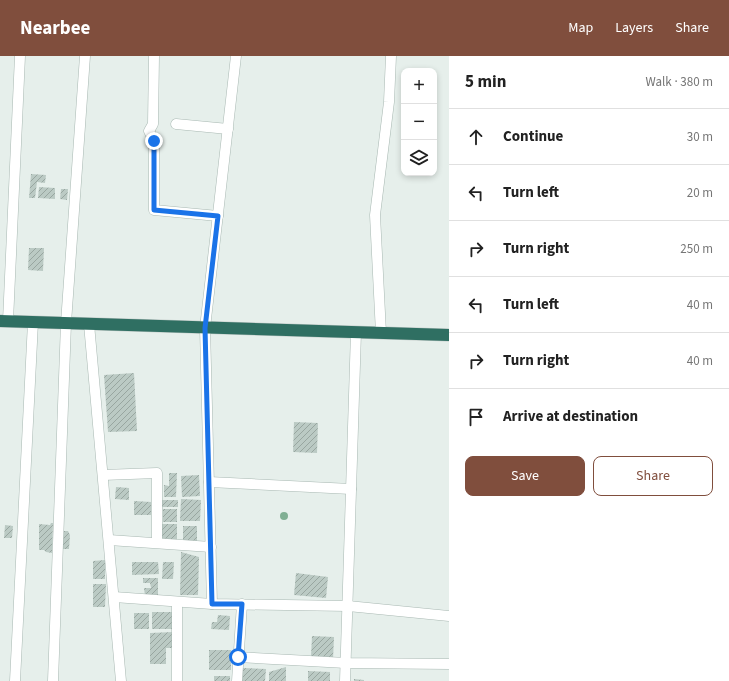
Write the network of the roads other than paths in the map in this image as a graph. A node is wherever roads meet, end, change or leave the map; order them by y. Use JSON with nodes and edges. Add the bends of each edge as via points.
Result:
{"nodes":[{"id":1,"x":20,"y":56,"type":"edge"},
{"id":2,"x":85,"y":56,"type":"edge"},
{"id":3,"x":154,"y":56,"type":"edge"},
{"id":4,"x":236,"y":56,"type":"edge"},
{"id":5,"x":392,"y":56,"type":"edge"},
{"id":6,"x":176,"y":124,"type":"dead end"},
{"id":7,"x":228,"y":129,"type":"junction"},
{"id":8,"x":218,"y":216,"type":"junction"},
{"id":9,"x":4,"y":321,"type":"edge"},
{"id":10,"x":33,"y":322,"type":"junction"},
{"id":11,"x":66,"y":323,"type":"junction"},
{"id":12,"x":89,"y":324,"type":"junction"},
{"id":13,"x":205,"y":328,"type":"junction"},
{"id":14,"x":356,"y":332,"type":"junction"},
{"id":15,"x":381,"y":333,"type":"junction"},
{"id":16,"x":449,"y":335,"type":"edge"},
{"id":17,"x":103,"y":475,"type":"junction"},
{"id":18,"x":209,"y":482,"type":"junction"},
{"id":19,"x":351,"y":489,"type":"junction"},
{"id":20,"x":108,"y":540,"type":"junction"},
{"id":21,"x":157,"y":542,"type":"junction"},
{"id":22,"x":211,"y":547,"type":"junction"},
{"id":23,"x":114,"y":597,"type":"junction"},
{"id":24,"x":177,"y":602,"type":"junction"},
{"id":25,"x":212,"y":604,"type":"junction"},
{"id":26,"x":242,"y":604,"type":"junction"},
{"id":27,"x":348,"y":606,"type":"junction"},
{"id":28,"x":449,"y":616,"type":"edge"},
{"id":29,"x":238,"y":657,"type":"junction"},
{"id":30,"x":346,"y":663,"type":"junction"},
{"id":31,"x":449,"y":664,"type":"edge"},
{"id":32,"x":15,"y":681,"type":"edge"},
{"id":33,"x":53,"y":681,"type":"edge"},
{"id":34,"x":122,"y":681,"type":"edge"},
{"id":35,"x":177,"y":681,"type":"edge"},
{"id":36,"x":236,"y":681,"type":"edge"},
{"id":37,"x":345,"y":681,"type":"edge"}],
"edges":[{"from":1,"to":9,"type":"street"},
{"from":2,"to":11,"type":"street"},
{"from":3,"to":8,"type":"street","via":[[153,124],[149,131],[154,141],[154,210]]},
{"from":4,"to":7,"type":"street"},
{"from":5,"to":15,"type":"street","via":[[375,215]]},
{"from":6,"to":7,"type":"street"},
{"from":7,"to":8,"type":"street"},
{"from":8,"to":13,"type":"street"},
{"from":9,"to":10,"type":"highway"},
{"from":10,"to":11,"type":"highway"},
{"from":10,"to":32,"type":"street"},
{"from":11,"to":12,"type":"highway"},
{"from":11,"to":33,"type":"street"},
{"from":12,"to":13,"type":"highway"},
{"from":12,"to":17,"type":"street"},
{"from":13,"to":14,"type":"highway"},
{"from":13,"to":18,"type":"street"},
{"from":14,"to":15,"type":"highway"},
{"from":14,"to":19,"type":"street"},
{"from":15,"to":16,"type":"highway"},
{"from":17,"to":20,"type":"street"},
{"from":17,"to":21,"type":"street","via":[[157,473]]},
{"from":18,"to":19,"type":"street"},
{"from":18,"to":22,"type":"street"},
{"from":19,"to":27,"type":"street"},
{"from":20,"to":21,"type":"street"},
{"from":20,"to":23,"type":"street"},
{"from":21,"to":22,"type":"street"},
{"from":22,"to":25,"type":"street"},
{"from":23,"to":24,"type":"street"},
{"from":23,"to":34,"type":"street"},
{"from":24,"to":25,"type":"street"},
{"from":24,"to":35,"type":"street"},
{"from":25,"to":26,"type":"street"},
{"from":26,"to":27,"type":"street"},
{"from":26,"to":29,"type":"street"},
{"from":27,"to":28,"type":"street"},
{"from":27,"to":30,"type":"street"},
{"from":29,"to":30,"type":"street"},
{"from":29,"to":36,"type":"street"},
{"from":30,"to":31,"type":"street"},
{"from":30,"to":37,"type":"street"}]}
